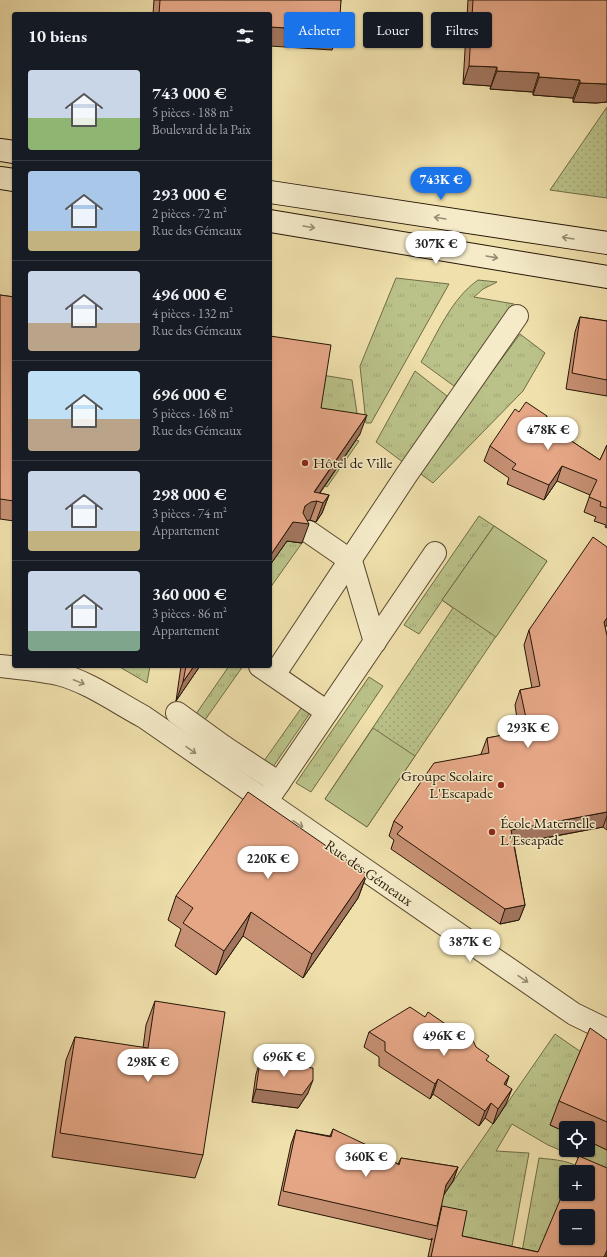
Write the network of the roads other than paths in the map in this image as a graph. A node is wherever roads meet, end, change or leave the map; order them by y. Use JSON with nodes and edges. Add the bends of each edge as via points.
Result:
{"nodes":[{"id":1,"x":0,"y":150,"type":"edge"},
{"id":2,"x":12,"y":152,"type":"edge"},
{"id":3,"x":0,"y":178,"type":"edge"},
{"id":4,"x":12,"y":180,"type":"edge"},
{"id":5,"x":272,"y":192,"type":"edge"},
{"id":6,"x":272,"y":221,"type":"edge"},
{"id":7,"x":607,"y":244,"type":"edge"},
{"id":8,"x":607,"y":276,"type":"edge"},
{"id":9,"x":517,"y":316,"type":"dead end"},
{"id":10,"x":309,"y":532,"type":"edge"},
{"id":11,"x":436,"y":553,"type":"dead end"},
{"id":12,"x":351,"y":561,"type":"junction"},
{"id":13,"x":375,"y":642,"type":"junction"},
{"id":14,"x":272,"y":664,"type":"edge"},
{"id":15,"x":0,"y":666,"type":"edge"},
{"id":16,"x":12,"y":668,"type":"edge"},
{"id":17,"x":14,"y":668,"type":"edge"},
{"id":18,"x":267,"y":671,"type":"edge"},
{"id":19,"x":327,"y":712,"type":"junction"},
{"id":20,"x":177,"y":713,"type":"dead end"},
{"id":21,"x":218,"y":756,"type":"junction"},
{"id":22,"x":279,"y":783,"type":"junction"},
{"id":23,"x":266,"y":802,"type":"junction"},
{"id":24,"x":607,"y":1030,"type":"edge"}],
"edges":[{"from":1,"to":2,"type":"street"},
{"from":3,"to":4,"type":"street"},
{"from":7,"to":5,"type":"street","one_way":true},
{"from":6,"to":8,"type":"street","one_way":true},
{"from":9,"to":12,"type":"street","via":[[407,474]]},
{"from":10,"to":12,"type":"street"},
{"from":11,"to":13,"type":"street"},
{"from":12,"to":13,"type":"street"},
{"from":12,"to":14,"type":"street"},
{"from":13,"to":19,"type":"street"},
{"from":15,"to":16,"type":"street","name":"Rue des Gémeaux","one_way":true},
{"from":17,"to":21,"type":"street","name":"Rue des Gémeaux","one_way":true,"via":[[58,674],[84,684]]},
{"from":18,"to":19,"type":"street"},
{"from":19,"to":22,"type":"street"},
{"from":20,"to":21,"type":"street"},
{"from":21,"to":22,"type":"street"},
{"from":21,"to":23,"type":"street","name":"Rue des Gémeaux"},
{"from":22,"to":23,"type":"street"},
{"from":23,"to":24,"type":"street","name":"Rue des Gémeaux","one_way":true,"via":[[574,1014]]}]}
